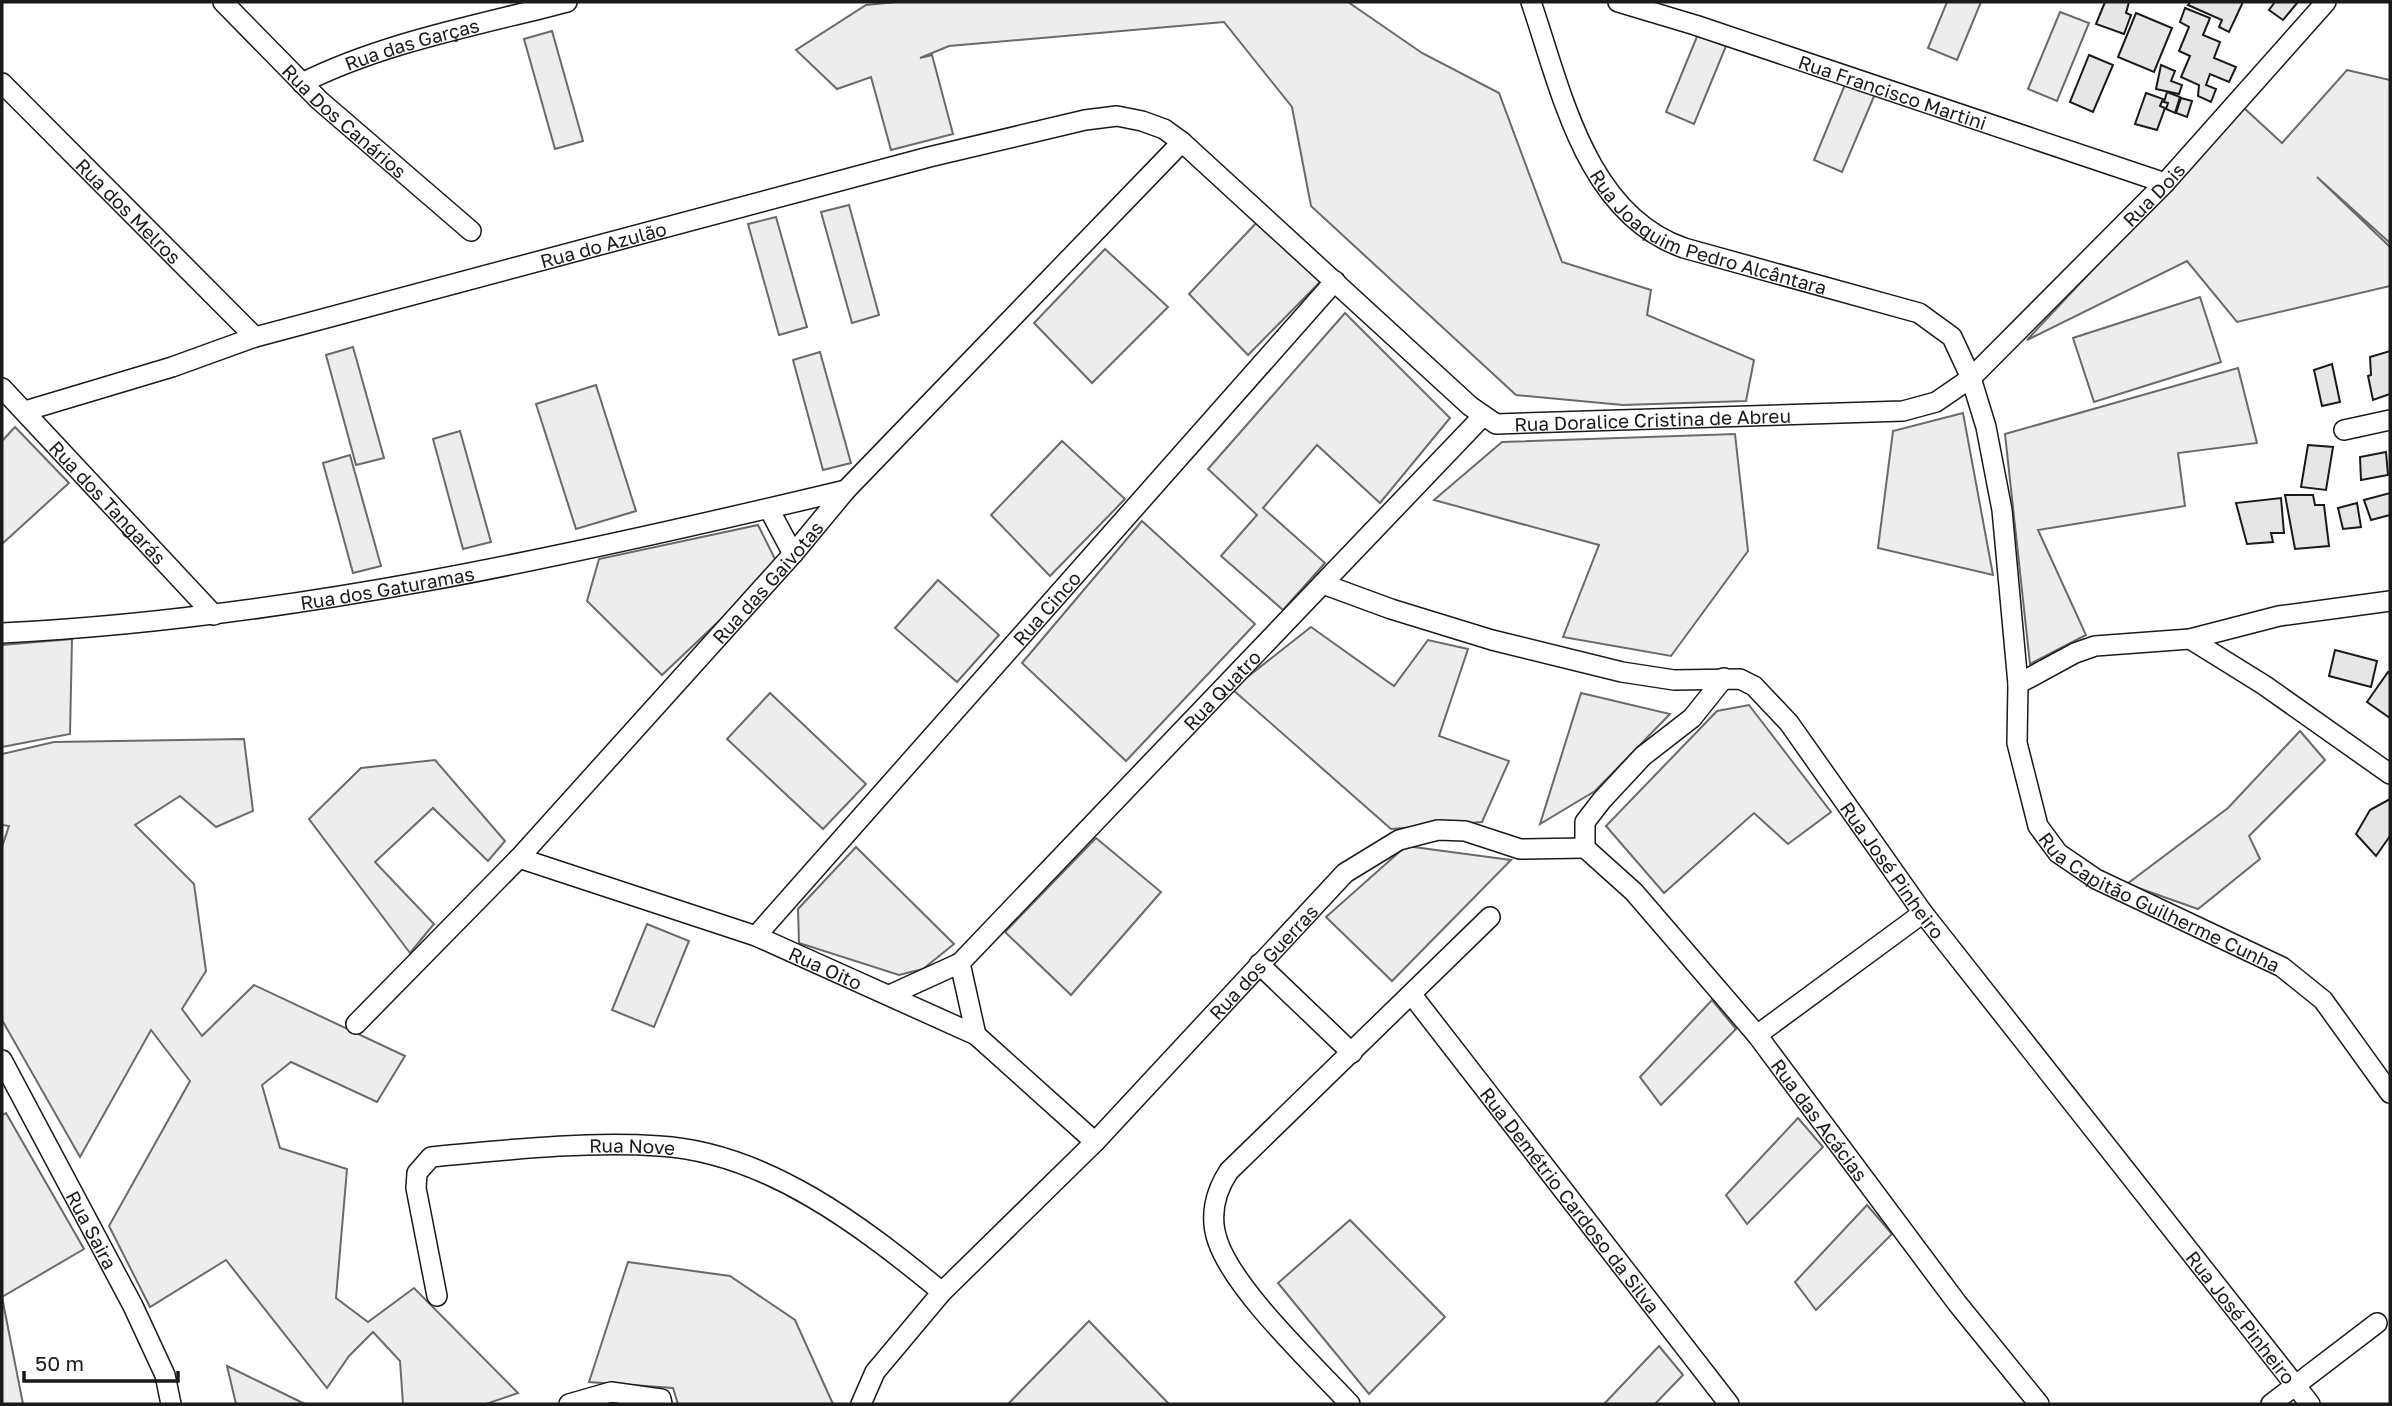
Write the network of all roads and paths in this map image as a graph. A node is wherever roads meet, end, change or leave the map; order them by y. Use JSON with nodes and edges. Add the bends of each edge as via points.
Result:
{"nodes":[{"id":1,"x":223,"y":2,"type":"edge"},
{"id":2,"x":568,"y":2,"type":"edge"},
{"id":3,"x":1531,"y":2,"type":"edge"},
{"id":4,"x":1618,"y":2,"type":"edge"},
{"id":5,"x":2326,"y":2,"type":"edge"},
{"id":6,"x":2,"y":83,"type":"edge"},
{"id":7,"x":302,"y":83,"type":"junction"},
{"id":8,"x":1182,"y":142,"type":"junction"},
{"id":9,"x":2165,"y":183,"type":"junction"},
{"id":10,"x":471,"y":231,"type":"dead end"},
{"id":11,"x":1335,"y":281,"type":"junction"},
{"id":12,"x":255,"y":337,"type":"junction"},
{"id":13,"x":1971,"y":378,"type":"junction"},
{"id":14,"x":2,"y":388,"type":"edge"},
{"id":15,"x":24,"y":411,"type":"junction"},
{"id":16,"x":1482,"y":416,"type":"junction"},
{"id":17,"x":2390,"y":420,"type":"edge"},
{"id":18,"x":2344,"y":430,"type":"dead end"},
{"id":19,"x":846,"y":491,"type":"junction"},
{"id":20,"x":769,"y":509,"type":"junction"},
{"id":21,"x":793,"y":554,"type":"junction"},
{"id":22,"x":1323,"y":584,"type":"junction"},
{"id":23,"x":2390,"y":601,"type":"edge"},
{"id":24,"x":214,"y":615,"type":"junction"},
{"id":25,"x":2,"y":633,"type":"edge"},
{"id":26,"x":2190,"y":639,"type":"junction"},
{"id":27,"x":1724,"y":678,"type":"junction"},
{"id":28,"x":2018,"y":684,"type":"junction"},
{"id":29,"x":2390,"y":774,"type":"edge"},
{"id":30,"x":1585,"y":848,"type":"junction"},
{"id":31,"x":520,"y":858,"type":"junction"},
{"id":32,"x":1923,"y":913,"type":"junction"},
{"id":33,"x":1490,"y":917,"type":"dead end"},
{"id":34,"x":756,"y":936,"type":"junction"},
{"id":35,"x":960,"y":963,"type":"junction"},
{"id":36,"x":1259,"y":964,"type":"junction"},
{"id":37,"x":892,"y":995,"type":"junction"},
{"id":38,"x":1412,"y":995,"type":"junction"},
{"id":39,"x":356,"y":1024,"type":"dead end"},
{"id":40,"x":976,"y":1035,"type":"junction"},
{"id":41,"x":1757,"y":1035,"type":"junction"},
{"id":42,"x":1352,"y":1053,"type":"junction"},
{"id":43,"x":2,"y":1060,"type":"edge"},
{"id":44,"x":2390,"y":1093,"type":"edge"},
{"id":45,"x":1095,"y":1142,"type":"junction"},
{"id":46,"x":942,"y":1292,"type":"junction"},
{"id":47,"x":438,"y":1296,"type":"dead end"},
{"id":48,"x":2377,"y":1323,"type":"dead end"},
{"id":49,"x":2295,"y":1386,"type":"junction"},
{"id":50,"x":171,"y":1404,"type":"edge"},
{"id":51,"x":569,"y":1404,"type":"edge"},
{"id":52,"x":662,"y":1404,"type":"edge"},
{"id":53,"x":860,"y":1404,"type":"edge"},
{"id":54,"x":1350,"y":1404,"type":"edge"},
{"id":55,"x":1729,"y":1404,"type":"edge"},
{"id":56,"x":2039,"y":1404,"type":"edge"},
{"id":57,"x":2272,"y":1404,"type":"edge"},
{"id":58,"x":2310,"y":1404,"type":"edge"}],
"edges":[{"from":1,"to":7,"type":"street","name":"Rua Dos Canários"},
{"from":2,"to":7,"type":"street","name":"Rua das Garças","via":[[401,45]]},
{"from":3,"to":13,"type":"street","name":"Rua Joaquim Pedro Alcântara","via":[[1592,165],[1647,231],[1684,247],[1919,313],[1952,337]]},
{"from":4,"to":9,"type":"street","name":"Rua Francisco Martini"},
{"from":5,"to":9,"type":"street","name":"Rua Dois"},
{"from":6,"to":12,"type":"street","name":"Rua dos Melros"},
{"from":7,"to":10,"type":"street","name":"Rua Dos Canários"},
{"from":8,"to":11,"type":"street","name":"Rua Doralice Cristina de Abreu"},
{"from":8,"to":12,"type":"street","name":"Rua do Azulão","via":[[1142,121],[1117,116],[1085,120],[915,160]]},
{"from":8,"to":19,"type":"street","name":"Rua das Gaivotas"},
{"from":9,"to":13,"type":"street","name":"Rua Dois"},
{"from":11,"to":16,"type":"street","name":"Rua Doralice Cristina de Abreu"},
{"from":11,"to":34,"type":"street","name":"Rua Cinco"},
{"from":12,"to":15,"type":"street","name":"Rua do Azulão"},
{"from":13,"to":16,"type":"street","name":"Rua Doralice Cristina de Abreu","via":[[1936,402],[1903,411],[1511,425]]},
{"from":13,"to":28,"type":"street","name":"Rua Capitão Guilherme Cunha","via":[[2002,510]]},
{"from":14,"to":15,"type":"street","name":"Rua dos Tangarás"},
{"from":15,"to":24,"type":"street","name":"Rua dos Tangarás"},
{"from":16,"to":22,"type":"street","name":"Rua Quatro"},
{"from":17,"to":18,"type":"street"},
{"from":19,"to":20,"type":"street","name":"Rua dos Gaturamas"},
{"from":19,"to":21,"type":"street","name":"Rua das Gaivotas"},
{"from":20,"to":21,"type":"street"},
{"from":20,"to":24,"type":"street","name":"Rua dos Gaturamas","via":[[566,555]]},
{"from":21,"to":31,"type":"street","name":"Rua das Gaivotas"},
{"from":22,"to":27,"type":"street","name":"Rua José Pinheiro","via":[[1466,632],[1609,668],[1674,680]]},
{"from":22,"to":35,"type":"street","name":"Rua Quatro"},
{"from":23,"to":26,"type":"street","via":[[2279,616]]},
{"from":24,"to":25,"type":"street","name":"Rua dos Gaturamas"},
{"from":26,"to":28,"type":"street","via":[[2095,646]]},
{"from":26,"to":29,"type":"street"},
{"from":27,"to":30,"type":"street","via":[[1692,718],[1643,756],[1602,800],[1585,822]]},
{"from":27,"to":32,"type":"street","name":"Rua José Pinheiro","via":[[1754,686],[1774,705]]},
{"from":28,"to":44,"type":"street","name":"Rua Capitão Guilherme Cunha","via":[[2017,743],[2038,826],[2058,853],[2096,879],[2282,967],[2323,1000]]},
{"from":30,"to":36,"type":"street","name":"Rua dos Guerras","via":[[1520,849],[1465,831],[1438,830],[1409,837],[1378,850],[1345,873]]},
{"from":30,"to":41,"type":"street","name":"Rua das Acácias","via":[[1634,892]]},
{"from":31,"to":34,"type":"street","name":"Rua Oito"},
{"from":31,"to":39,"type":"street","name":"Rua das Gaivotas"},
{"from":32,"to":41,"type":"street"},
{"from":32,"to":49,"type":"street","name":"Rua José Pinheiro"},
{"from":33,"to":38,"type":"street"},
{"from":34,"to":37,"type":"street","name":"Rua Oito"},
{"from":35,"to":37,"type":"street","name":"Rua Quatro"},
{"from":35,"to":40,"type":"street"},
{"from":36,"to":42,"type":"street"},
{"from":36,"to":45,"type":"street","name":"Rua dos Guerras"},
{"from":37,"to":40,"type":"street","name":"Rua Oito"},
{"from":38,"to":42,"type":"street"},
{"from":38,"to":55,"type":"street","name":"Rua Demétrio Cardoso da Silva"},
{"from":40,"to":45,"type":"street","name":"Rua Oito"},
{"from":41,"to":56,"type":"street","name":"Rua das Acácias","via":[[1957,1303]]},
{"from":42,"to":54,"type":"street","via":[[1217,1189],[1217,1242],[1243,1287]]},
{"from":43,"to":50,"type":"street","name":"Rua Saira","via":[[133,1306],[165,1375]]},
{"from":45,"to":46,"type":"street","name":"Rua dos Guerras"},
{"from":46,"to":47,"type":"street","name":"Rua Nove","via":[[836,1212],[762,1173],[690,1151],[622,1146],[431,1157],[417,1173],[416,1188]]},
{"from":46,"to":53,"type":"street","name":"Rua dos Guerras","via":[[875,1372]]},
{"from":48,"to":49,"type":"street"},
{"from":49,"to":57,"type":"street"},
{"from":49,"to":58,"type":"street","name":"Rua José Pinheiro"},
{"from":51,"to":52,"type":"street","via":[[611,1392],[661,1399]]}]}
